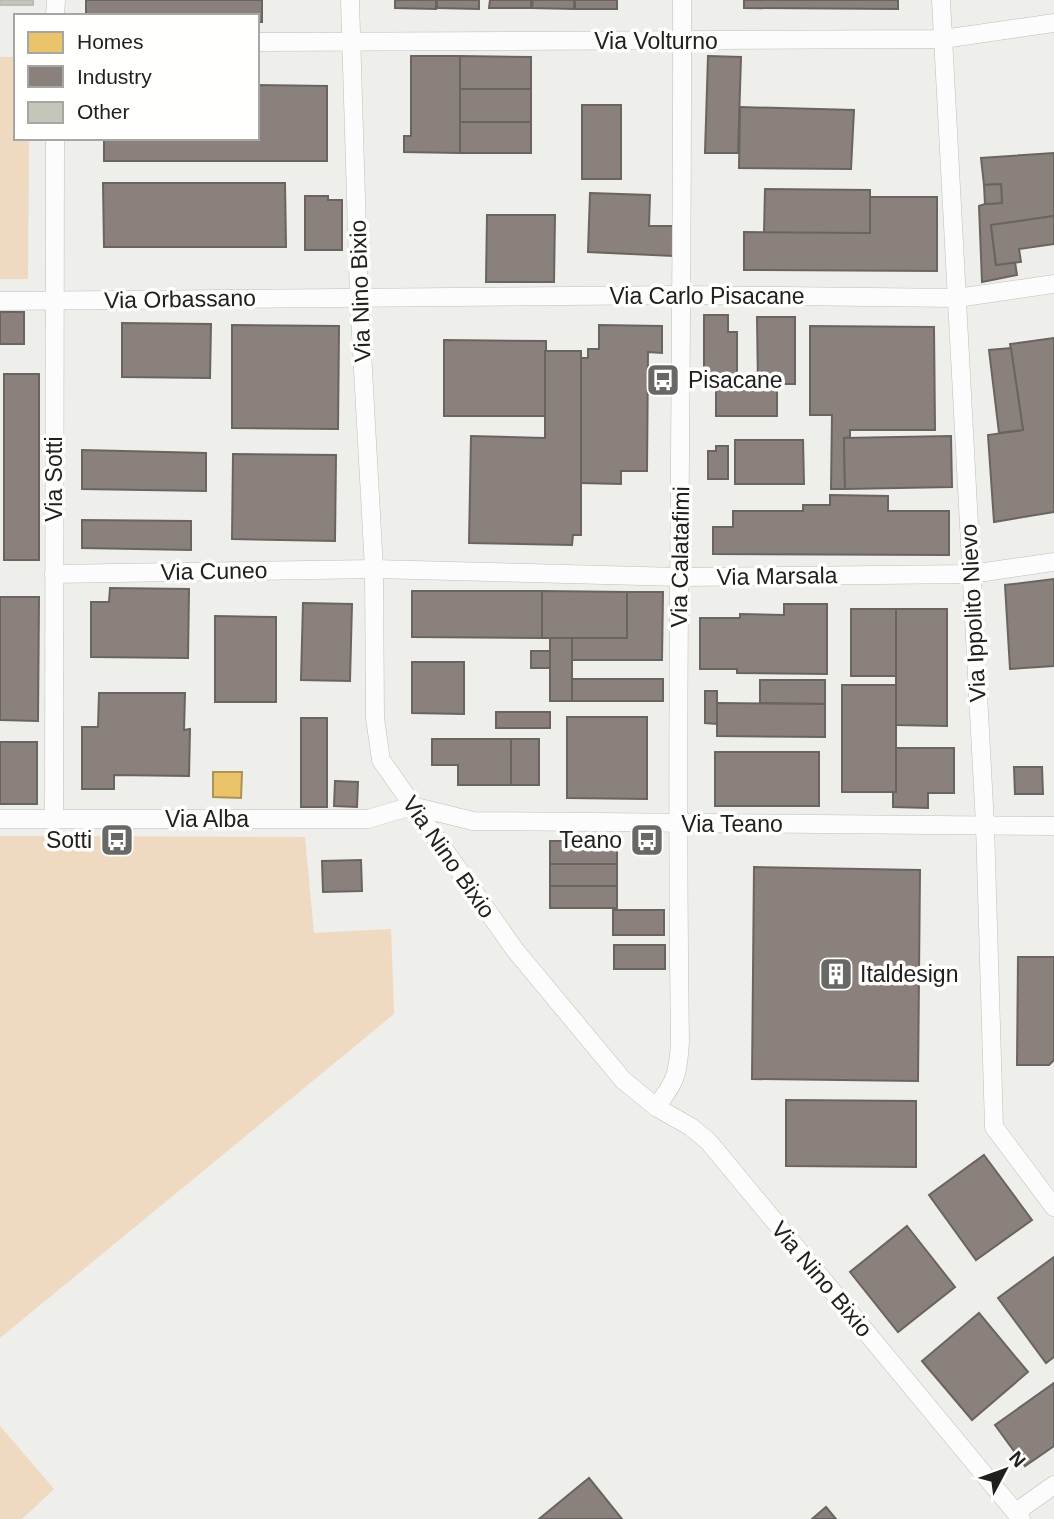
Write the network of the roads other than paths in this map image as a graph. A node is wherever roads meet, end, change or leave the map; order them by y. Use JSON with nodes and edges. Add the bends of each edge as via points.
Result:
{"nodes":[{"id":1,"x":350,"y":0,"type":"edge"},
{"id":2,"x":682,"y":0,"type":"edge"},
{"id":3,"x":941,"y":0,"type":"edge"},
{"id":4,"x":1054,"y":23,"type":"edge"},
{"id":5,"x":943,"y":38,"type":"junction"},
{"id":6,"x":352,"y":41,"type":"junction"},
{"id":7,"x":682,"y":41,"type":"junction"},
{"id":8,"x":259,"y":42,"type":"edge"},
{"id":9,"x":55,"y":140,"type":"edge"},
{"id":10,"x":1054,"y":284,"type":"edge"},
{"id":11,"x":683,"y":295,"type":"junction"},
{"id":12,"x":359,"y":297,"type":"junction"},
{"id":13,"x":957,"y":298,"type":"junction"},
{"id":14,"x":54,"y":300,"type":"junction"},
{"id":15,"x":0,"y":301,"type":"edge"},
{"id":16,"x":1054,"y":562,"type":"edge"},
{"id":17,"x":374,"y":569,"type":"junction"},
{"id":18,"x":54,"y":574,"type":"junction"},
{"id":19,"x":971,"y":574,"type":"junction"},
{"id":20,"x":680,"y":577,"type":"junction"},
{"id":21,"x":412,"y":806,"type":"junction"},
{"id":22,"x":0,"y":819,"type":"edge"},
{"id":23,"x":54,"y":820,"type":"junction"},
{"id":24,"x":677,"y":824,"type":"junction"},
{"id":25,"x":985,"y":825,"type":"junction"},
{"id":26,"x":1054,"y":826,"type":"edge"},
{"id":27,"x":656,"y":1107,"type":"junction"},
{"id":28,"x":1054,"y":1207,"type":"edge"},
{"id":29,"x":1054,"y":1485,"type":"edge"},
{"id":30,"x":1019,"y":1516,"type":"edge"}],
"edges":[{"from":1,"to":6,"type":"street","name":"Via Nino Bixio"},
{"from":2,"to":7,"type":"street","name":"Via Calatafimi"},
{"from":3,"to":5,"type":"street","name":"Via Ippolito Nievo"},
{"from":4,"to":5,"type":"street","name":"Via Volturno"},
{"from":5,"to":7,"type":"street","name":"Via Volturno"},
{"from":5,"to":13,"type":"street","name":"Via Ippolito Nievo"},
{"from":6,"to":7,"type":"street","name":"Via Volturno"},
{"from":6,"to":8,"type":"street","name":"Via Volturno"},
{"from":6,"to":12,"type":"street","name":"Via Nino Bixio"},
{"from":7,"to":11,"type":"street","name":"Via Calatafimi"},
{"from":9,"to":14,"type":"street","name":"Via Sotti"},
{"from":10,"to":13,"type":"street","name":"Via Carlo Pisacane"},
{"from":11,"to":12,"type":"street","name":"Via Carlo Pisacane"},
{"from":11,"to":13,"type":"street","name":"Via Carlo Pisacane"},
{"from":11,"to":20,"type":"street","name":"Via Calatafimi"},
{"from":12,"to":14,"type":"street","name":"Via Orbassano"},
{"from":12,"to":17,"type":"street","name":"Via Nino Bixio"},
{"from":13,"to":19,"type":"street","name":"Via Ippolito Nievo"},
{"from":14,"to":15,"type":"street","name":"Via Orbassano"},
{"from":14,"to":18,"type":"street","name":"Via Sotti"},
{"from":16,"to":19,"type":"street","name":"Via Marsala"},
{"from":17,"to":18,"type":"street","name":"Via Cuneo"},
{"from":17,"to":20,"type":"street","name":"Via Marsala"},
{"from":17,"to":21,"type":"street","name":"Via Nino Bixio","via":[[381,760]]},
{"from":18,"to":23,"type":"street","name":"Via Sotti"},
{"from":19,"to":20,"type":"street","name":"Via Marsala"},
{"from":19,"to":25,"type":"street","name":"Via Ippolito Nievo"},
{"from":20,"to":24,"type":"street","name":"Via Calatafimi"},
{"from":21,"to":23,"type":"street","name":"Via Alba","via":[[368,819]]},
{"from":21,"to":24,"type":"street","name":"Via Teano","via":[[473,821]]},
{"from":21,"to":27,"type":"street","name":"Via Nino Bixio","via":[[515,950],[623,1080]]},
{"from":22,"to":23,"type":"street","name":"Via Alba"},
{"from":24,"to":25,"type":"street","name":"Via Teano"},
{"from":24,"to":27,"type":"street","name":"Via Calatafimi","via":[[679,1056],[673,1084]]},
{"from":25,"to":26,"type":"street","name":"Via Teano"},
{"from":25,"to":28,"type":"street","name":"Via Ippolito Nievo","via":[[994,1127]]},
{"from":27,"to":30,"type":"street","name":"Via Nino Bixio","via":[[708,1141]]},
{"from":29,"to":30,"type":"street"}]}
